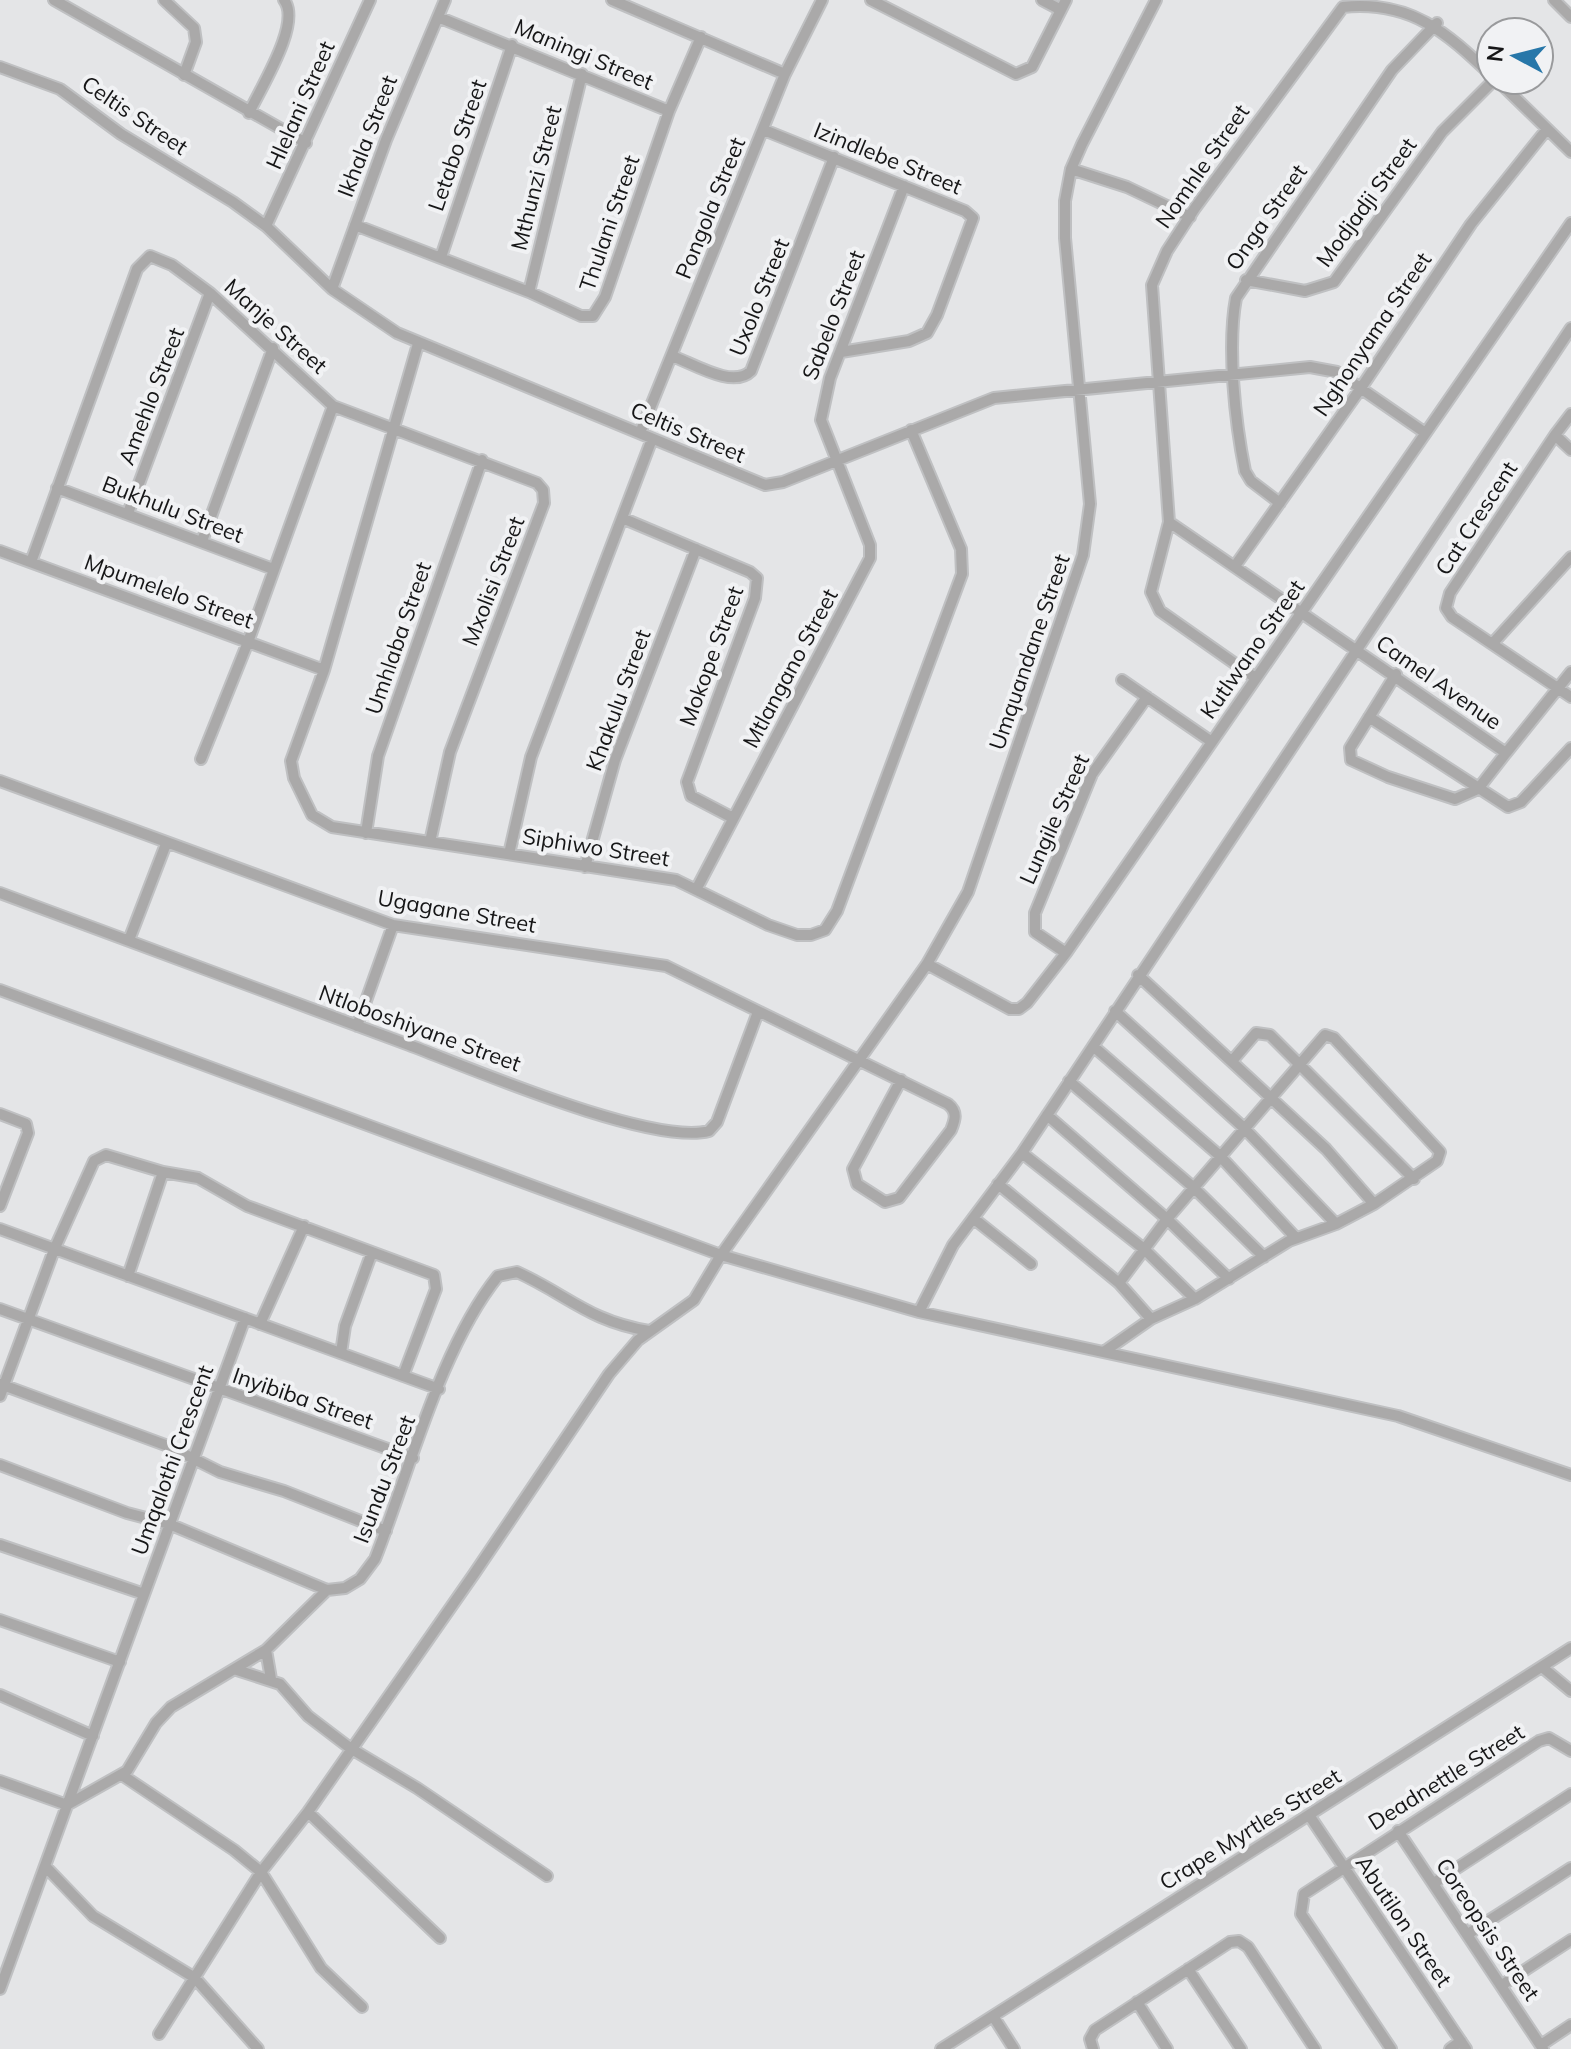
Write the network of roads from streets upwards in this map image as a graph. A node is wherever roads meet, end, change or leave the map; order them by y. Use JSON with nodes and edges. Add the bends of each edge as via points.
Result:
{"nodes":[{"id":1,"x":54,"y":0,"type":"edge"},
{"id":2,"x":164,"y":0,"type":"edge"},
{"id":3,"x":284,"y":0,"type":"edge"},
{"id":4,"x":370,"y":0,"type":"edge"},
{"id":5,"x":445,"y":0,"type":"edge"},
{"id":6,"x":612,"y":0,"type":"edge"},
{"id":7,"x":822,"y":0,"type":"edge"},
{"id":8,"x":871,"y":0,"type":"edge"},
{"id":9,"x":1042,"y":0,"type":"edge"},
{"id":10,"x":1156,"y":0,"type":"edge"},
{"id":11,"x":1338,"y":0,"type":"edge"},
{"id":12,"x":1554,"y":0,"type":"edge"},
{"id":13,"x":1370,"y":1,"type":"edge"},
{"id":14,"x":1063,"y":5,"type":"edge"},
{"id":15,"x":1335,"y":14,"type":"junction"},
{"id":16,"x":438,"y":17,"type":"junction"},
{"id":17,"x":1571,"y":17,"type":"edge"},
{"id":18,"x":1437,"y":23,"type":"junction"},
{"id":19,"x":701,"y":37,"type":"junction"},
{"id":20,"x":512,"y":45,"type":"junction"},
{"id":21,"x":1475,"y":60,"type":"edge"},
{"id":22,"x":0,"y":67,"type":"edge"},
{"id":23,"x":582,"y":74,"type":"junction"},
{"id":24,"x":785,"y":74,"type":"junction"},
{"id":25,"x":184,"y":75,"type":"junction"},
{"id":26,"x":1477,"y":96,"type":"edge"},
{"id":27,"x":1513,"y":96,"type":"edge"},
{"id":28,"x":669,"y":111,"type":"junction"},
{"id":29,"x":249,"y":113,"type":"junction"},
{"id":30,"x":1547,"y":129,"type":"junction"},
{"id":31,"x":764,"y":130,"type":"junction"},
{"id":32,"x":306,"y":143,"type":"junction"},
{"id":33,"x":1571,"y":152,"type":"edge"},
{"id":34,"x":834,"y":157,"type":"junction"},
{"id":35,"x":1071,"y":169,"type":"junction"},
{"id":36,"x":904,"y":186,"type":"junction"},
{"id":37,"x":1190,"y":217,"type":"junction"},
{"id":38,"x":1571,"y":223,"type":"edge"},
{"id":39,"x":355,"y":225,"type":"junction"},
{"id":40,"x":266,"y":226,"type":"junction"},
{"id":41,"x":441,"y":257,"type":"junction"},
{"id":42,"x":1246,"y":280,"type":"junction"},
{"id":43,"x":332,"y":289,"type":"junction"},
{"id":44,"x":529,"y":292,"type":"junction"},
{"id":45,"x":210,"y":293,"type":"junction"},
{"id":46,"x":1571,"y":328,"type":"edge"},
{"id":47,"x":418,"y":344,"type":"junction"},
{"id":48,"x":273,"y":348,"type":"junction"},
{"id":49,"x":841,"y":352,"type":"junction"},
{"id":50,"x":672,"y":356,"type":"junction"},
{"id":51,"x":1235,"y":376,"type":"junction"},
{"id":52,"x":1157,"y":382,"type":"junction"},
{"id":53,"x":1361,"y":388,"type":"junction"},
{"id":54,"x":1081,"y":390,"type":"junction"},
{"id":55,"x":333,"y":406,"type":"junction"},
{"id":56,"x":1571,"y":414,"type":"edge"},
{"id":57,"x":394,"y":427,"type":"junction"},
{"id":58,"x":911,"y":430,"type":"junction"},
{"id":59,"x":1424,"y":432,"type":"junction"},
{"id":60,"x":640,"y":433,"type":"junction"},
{"id":61,"x":1555,"y":435,"type":"junction"},
{"id":62,"x":652,"y":439,"type":"junction"},
{"id":63,"x":1571,"y":450,"type":"edge"},
{"id":64,"x":482,"y":460,"type":"junction"},
{"id":65,"x":836,"y":460,"type":"junction"},
{"id":66,"x":57,"y":488,"type":"junction"},
{"id":67,"x":1280,"y":503,"type":"junction"},
{"id":68,"x":128,"y":513,"type":"junction"},
{"id":69,"x":622,"y":518,"type":"junction"},
{"id":70,"x":1169,"y":522,"type":"junction"},
{"id":71,"x":202,"y":541,"type":"junction"},
{"id":72,"x":696,"y":549,"type":"junction"},
{"id":73,"x":0,"y":551,"type":"edge"},
{"id":74,"x":1571,"y":557,"type":"edge"},
{"id":75,"x":31,"y":562,"type":"junction"},
{"id":76,"x":1235,"y":566,"type":"junction"},
{"id":77,"x":273,"y":569,"type":"junction"},
{"id":78,"x":1302,"y":613,"type":"junction"},
{"id":79,"x":248,"y":642,"type":"junction"},
{"id":80,"x":1493,"y":643,"type":"junction"},
{"id":81,"x":1356,"y":649,"type":"junction"},
{"id":82,"x":324,"y":670,"type":"junction"},
{"id":83,"x":1571,"y":672,"type":"edge"},
{"id":84,"x":1396,"y":674,"type":"junction"},
{"id":85,"x":1254,"y":677,"type":"junction"},
{"id":86,"x":1122,"y":680,"type":"dead end"},
{"id":87,"x":1557,"y":687,"type":"junction"},
{"id":88,"x":1147,"y":697,"type":"junction"},
{"id":89,"x":1571,"y":697,"type":"edge"},
{"id":90,"x":1369,"y":717,"type":"junction"},
{"id":91,"x":1212,"y":742,"type":"junction"},
{"id":92,"x":1571,"y":748,"type":"edge"},
{"id":93,"x":1506,"y":753,"type":"junction"},
{"id":94,"x":201,"y":759,"type":"dead end"},
{"id":95,"x":0,"y":781,"type":"edge"},
{"id":96,"x":1478,"y":789,"type":"junction"},
{"id":97,"x":733,"y":818,"type":"junction"},
{"id":98,"x":366,"y":833,"type":"junction"},
{"id":99,"x":430,"y":842,"type":"junction"},
{"id":100,"x":166,"y":844,"type":"junction"},
{"id":101,"x":509,"y":854,"type":"junction"},
{"id":102,"x":585,"y":867,"type":"junction"},
{"id":103,"x":697,"y":888,"type":"junction"},
{"id":104,"x":0,"y":893,"type":"edge"},
{"id":105,"x":393,"y":925,"type":"junction"},
{"id":106,"x":129,"y":940,"type":"junction"},
{"id":107,"x":1066,"y":953,"type":"junction"},
{"id":108,"x":927,"y":964,"type":"junction"},
{"id":109,"x":1138,"y":975,"type":"junction"},
{"id":110,"x":0,"y":990,"type":"edge"},
{"id":111,"x":1115,"y":1011,"type":"junction"},
{"id":112,"x":758,"y":1012,"type":"junction"},
{"id":113,"x":357,"y":1026,"type":"junction"},
{"id":114,"x":1093,"y":1046,"type":"junction"},
{"id":115,"x":860,"y":1058,"type":"junction"},
{"id":116,"x":1232,"y":1061,"type":"junction"},
{"id":117,"x":1300,"y":1064,"type":"junction"},
{"id":118,"x":901,"y":1080,"type":"junction"},
{"id":119,"x":1069,"y":1081,"type":"junction"},
{"id":120,"x":1271,"y":1097,"type":"junction"},
{"id":121,"x":0,"y":1114,"type":"edge"},
{"id":122,"x":1047,"y":1115,"type":"junction"},
{"id":123,"x":1244,"y":1128,"type":"junction"},
{"id":124,"x":1022,"y":1153,"type":"junction"},
{"id":125,"x":1220,"y":1156,"type":"junction"},
{"id":126,"x":163,"y":1172,"type":"junction"},
{"id":127,"x":1414,"y":1179,"type":"junction"},
{"id":128,"x":998,"y":1184,"type":"junction"},
{"id":129,"x":1193,"y":1187,"type":"junction"},
{"id":130,"x":1374,"y":1204,"type":"junction"},
{"id":131,"x":0,"y":1206,"type":"edge"},
{"id":132,"x":973,"y":1218,"type":"junction"},
{"id":133,"x":1167,"y":1219,"type":"junction"},
{"id":134,"x":1336,"y":1224,"type":"junction"},
{"id":135,"x":304,"y":1226,"type":"junction"},
{"id":136,"x":0,"y":1229,"type":"edge"},
{"id":137,"x":1296,"y":1238,"type":"junction"},
{"id":138,"x":1144,"y":1249,"type":"junction"},
{"id":139,"x":54,"y":1250,"type":"junction"},
{"id":140,"x":372,"y":1252,"type":"junction"},
{"id":141,"x":721,"y":1255,"type":"junction"},
{"id":142,"x":1264,"y":1257,"type":"junction"},
{"id":143,"x":1031,"y":1264,"type":"dead end"},
{"id":144,"x":128,"y":1276,"type":"junction"},
{"id":145,"x":1229,"y":1279,"type":"junction"},
{"id":146,"x":1119,"y":1283,"type":"junction"},
{"id":147,"x":1195,"y":1299,"type":"junction"},
{"id":148,"x":0,"y":1309,"type":"edge"},
{"id":149,"x":919,"y":1312,"type":"junction"},
{"id":150,"x":245,"y":1318,"type":"junction"},
{"id":151,"x":27,"y":1319,"type":"junction"},
{"id":152,"x":1151,"y":1319,"type":"junction"},
{"id":153,"x":260,"y":1324,"type":"junction"},
{"id":154,"x":649,"y":1331,"type":"junction"},
{"id":155,"x":1105,"y":1351,"type":"junction"},
{"id":156,"x":341,"y":1353,"type":"junction"},
{"id":157,"x":403,"y":1376,"type":"junction"},
{"id":158,"x":1,"y":1389,"type":"edge"},
{"id":159,"x":439,"y":1389,"type":"junction"},
{"id":160,"x":218,"y":1390,"type":"junction"},
{"id":161,"x":413,"y":1458,"type":"junction"},
{"id":162,"x":194,"y":1459,"type":"junction"},
{"id":163,"x":0,"y":1465,"type":"edge"},
{"id":164,"x":1571,"y":1475,"type":"edge"},
{"id":165,"x":169,"y":1524,"type":"junction"},
{"id":166,"x":386,"y":1531,"type":"junction"},
{"id":167,"x":0,"y":1545,"type":"edge"},
{"id":168,"x":327,"y":1590,"type":"junction"},
{"id":169,"x":144,"y":1594,"type":"junction"},
{"id":170,"x":0,"y":1620,"type":"edge"},
{"id":171,"x":1571,"y":1648,"type":"edge"},
{"id":172,"x":266,"y":1650,"type":"junction"},
{"id":173,"x":120,"y":1662,"type":"junction"},
{"id":174,"x":1542,"y":1667,"type":"junction"},
{"id":175,"x":237,"y":1670,"type":"junction"},
{"id":176,"x":271,"y":1679,"type":"junction"},
{"id":177,"x":1571,"y":1691,"type":"edge"},
{"id":178,"x":0,"y":1695,"type":"edge"},
{"id":179,"x":93,"y":1736,"type":"junction"},
{"id":180,"x":350,"y":1748,"type":"junction"},
{"id":181,"x":1571,"y":1751,"type":"edge"},
{"id":182,"x":122,"y":1775,"type":"junction"},
{"id":183,"x":0,"y":1781,"type":"edge"},
{"id":184,"x":1571,"y":1794,"type":"edge"},
{"id":185,"x":67,"y":1805,"type":"junction"},
{"id":186,"x":308,"y":1812,"type":"junction"},
{"id":187,"x":1309,"y":1815,"type":"junction"},
{"id":188,"x":1398,"y":1831,"type":"junction"},
{"id":189,"x":45,"y":1866,"type":"junction"},
{"id":190,"x":1343,"y":1866,"type":"junction"},
{"id":191,"x":1571,"y":1868,"type":"edge"},
{"id":192,"x":261,"y":1872,"type":"junction"},
{"id":193,"x":547,"y":1876,"type":"dead end"},
{"id":194,"x":1434,"y":1883,"type":"junction"},
{"id":195,"x":1468,"y":1934,"type":"junction"},
{"id":196,"x":440,"y":1938,"type":"dead end"},
{"id":197,"x":1571,"y":1940,"type":"edge"},
{"id":198,"x":1188,"y":1969,"type":"junction"},
{"id":199,"x":195,"y":1978,"type":"junction"},
{"id":200,"x":1502,"y":1985,"type":"junction"},
{"id":201,"x":0,"y":1989,"type":"edge"},
{"id":202,"x":1137,"y":2002,"type":"junction"},
{"id":203,"x":362,"y":2007,"type":"dead end"},
{"id":204,"x":993,"y":2016,"type":"junction"},
{"id":205,"x":1571,"y":2025,"type":"edge"},
{"id":206,"x":159,"y":2034,"type":"dead end"},
{"id":207,"x":1463,"y":2045,"type":"edge"},
{"id":208,"x":946,"y":2046,"type":"edge"},
{"id":209,"x":1542,"y":2047,"type":"edge"},
{"id":210,"x":258,"y":2049,"type":"edge"},
{"id":211,"x":1014,"y":2049,"type":"edge"},
{"id":212,"x":1093,"y":2049,"type":"edge"},
{"id":213,"x":1167,"y":2049,"type":"edge"},
{"id":214,"x":1241,"y":2049,"type":"edge"},
{"id":215,"x":1315,"y":2049,"type":"edge"},
{"id":216,"x":1391,"y":2049,"type":"edge"},
{"id":217,"x":1450,"y":2049,"type":"edge"}],
"edges":[{"from":1,"to":25,"type":"street"},
{"from":2,"to":25,"type":"street","via":[[194,28],[196,42]]},
{"from":3,"to":29,"type":"street","via":[[291,11],[289,27]]},
{"from":4,"to":32,"type":"street","name":"Hlelani Street"},
{"from":5,"to":16,"type":"street","name":"Ikhala Street"},
{"from":6,"to":19,"type":"street"},
{"from":7,"to":24,"type":"street","name":"Pongola Street"},
{"from":8,"to":14,"type":"street","via":[[1016,74],[1032,67]]},
{"from":9,"to":14,"type":"street"},
{"from":10,"to":35,"type":"street","name":"Umquandane Street"},
{"from":11,"to":15,"type":"street"},
{"from":12,"to":17,"type":"street"},
{"from":13,"to":15,"type":"street","name":"Nomhle Street"},
{"from":13,"to":18,"type":"street","via":[[1417,8]]},
{"from":15,"to":37,"type":"street","name":"Nomhle Street"},
{"from":16,"to":20,"type":"street","name":"Maningi Street"},
{"from":16,"to":39,"type":"street","name":"Ikhala Street"},
{"from":18,"to":21,"type":"street"},
{"from":18,"to":42,"type":"street","name":"Onga Street","via":[[1392,70]]},
{"from":19,"to":24,"type":"street"},
{"from":19,"to":28,"type":"street","name":"Thulani Street"},
{"from":20,"to":23,"type":"street","name":"Maningi Street"},
{"from":20,"to":41,"type":"street","name":"Letabo Street"},
{"from":22,"to":40,"type":"street","name":"Celtis Street","via":[[60,89]]},
{"from":23,"to":28,"type":"street","name":"Maningi Street"},
{"from":23,"to":44,"type":"street","name":"Mthunzi Street"},
{"from":24,"to":31,"type":"street","name":"Pongola Street"},
{"from":25,"to":29,"type":"street"},
{"from":26,"to":42,"type":"street","name":"Modjadji Street","via":[[1442,132],[1334,282],[1305,291]]},
{"from":27,"to":30,"type":"street"},
{"from":28,"to":44,"type":"street","name":"Thulani Street","via":[[597,314],[581,316]]},
{"from":29,"to":32,"type":"street"},
{"from":30,"to":33,"type":"street"},
{"from":30,"to":53,"type":"street","name":"Nghonyama Street","via":[[1471,224]]},
{"from":31,"to":34,"type":"street","name":"Izindlebe Street"},
{"from":31,"to":50,"type":"street","name":"Pongola Street"},
{"from":32,"to":40,"type":"street","name":"Hlelani Street"},
{"from":34,"to":36,"type":"street","name":"Izindlebe Street"},
{"from":34,"to":50,"type":"street","name":"Uxolo Street","via":[[751,371],[733,379]]},
{"from":35,"to":37,"type":"street"},
{"from":35,"to":54,"type":"street","name":"Umquandane Street","via":[[1064,227]]},
{"from":36,"to":49,"type":"street","name":"Sabelo Street"},
{"from":36,"to":49,"type":"street","name":"Izindlebe Street","via":[[970,213],[974,225],[927,333]]},
{"from":37,"to":52,"type":"street","name":"Nomhle Street","via":[[1152,285]]},
{"from":38,"to":59,"type":"street","name":"Kutlwano Street"},
{"from":39,"to":41,"type":"street","name":"Thulani Street"},
{"from":39,"to":43,"type":"street","name":"Ikhala Street"},
{"from":40,"to":43,"type":"street","name":"Celtis Street"},
{"from":41,"to":44,"type":"street","name":"Thulani Street"},
{"from":42,"to":51,"type":"street","name":"Onga Street","via":[[1234,310]]},
{"from":43,"to":47,"type":"street","name":"Celtis Street"},
{"from":45,"to":48,"type":"street","name":"Manje Street"},
{"from":45,"to":66,"type":"street","name":"Manje Street","via":[[158,257],[142,260]]},
{"from":45,"to":68,"type":"street","name":"Amehlo Street"},
{"from":46,"to":81,"type":"street"},
{"from":47,"to":57,"type":"street","name":"Siphiwo Street"},
{"from":47,"to":60,"type":"street","name":"Celtis Street"},
{"from":48,"to":55,"type":"street","name":"Manje Street"},
{"from":48,"to":71,"type":"street"},
{"from":49,"to":65,"type":"street","name":"Sabelo Street","via":[[821,410]]},
{"from":50,"to":60,"type":"street","name":"Pongola Street"},
{"from":51,"to":52,"type":"street","name":"Celtis Street"},
{"from":51,"to":53,"type":"street","name":"Celtis Street","via":[[1325,368]]},
{"from":51,"to":67,"type":"street","name":"Onga Street","via":[[1245,471]]},
{"from":52,"to":54,"type":"street","name":"Celtis Street"},
{"from":52,"to":70,"type":"street","name":"Nomhle Street"},
{"from":53,"to":59,"type":"street","name":"Celtis Street"},
{"from":53,"to":67,"type":"street","name":"Nghonyama Street"},
{"from":54,"to":58,"type":"street","name":"Celtis Street","via":[[994,398]]},
{"from":54,"to":108,"type":"street","name":"Umquandane Street","via":[[1090,504],[1083,555],[968,892]]},
{"from":55,"to":57,"type":"street","name":"Mxolisi Street"},
{"from":55,"to":77,"type":"street","name":"Manje Street"},
{"from":56,"to":61,"type":"street"},
{"from":57,"to":64,"type":"street","name":"Mxolisi Street"},
{"from":57,"to":82,"type":"street","name":"Siphiwo Street"},
{"from":58,"to":65,"type":"street","name":"Celtis Street"},
{"from":58,"to":103,"type":"street","name":"Siphiwo Street","via":[[961,549],[962,574],[837,911],[825,930],[797,935]]},
{"from":59,"to":78,"type":"street","name":"Kutlwano Street"},
{"from":60,"to":62,"type":"street","name":"Celtis Street"},
{"from":61,"to":63,"type":"street"},
{"from":61,"to":80,"type":"street","name":"Cat Crescent","via":[[1447,602],[1452,617]]},
{"from":62,"to":65,"type":"street","name":"Celtis Street","via":[[765,485]]},
{"from":62,"to":69,"type":"street"},
{"from":64,"to":98,"type":"street","name":"Umhlaba Street","via":[[378,756]]},
{"from":64,"to":99,"type":"street","name":"Mxolisi Street","via":[[537,483],[544,503],[457,731]]},
{"from":65,"to":97,"type":"street","name":"Mtlangano Street","via":[[870,545],[870,558]]},
{"from":66,"to":68,"type":"street","name":"Bukhulu Street"},
{"from":66,"to":75,"type":"street","name":"Manje Street"},
{"from":67,"to":76,"type":"street","name":"Nghonyama Street"},
{"from":68,"to":71,"type":"street","name":"Bukhulu Street"},
{"from":69,"to":72,"type":"street","name":"Mokope Street"},
{"from":69,"to":101,"type":"street","via":[[531,757]]},
{"from":70,"to":76,"type":"street","name":"Camel Avenue"},
{"from":70,"to":85,"type":"street","name":"Nomhle Street","via":[[1152,601]]},
{"from":71,"to":77,"type":"street","name":"Bukhulu Street"},
{"from":72,"to":97,"type":"street","name":"Mokope Street","via":[[750,572],[758,583],[687,782],[691,796]]},
{"from":72,"to":102,"type":"street","name":"Khakulu Street","via":[[615,760]]},
{"from":73,"to":75,"type":"street","name":"Mpumelelo Street"},
{"from":74,"to":80,"type":"street"},
{"from":75,"to":79,"type":"street","name":"Mpumelelo Street"},
{"from":76,"to":78,"type":"street","name":"Camel Avenue"},
{"from":77,"to":79,"type":"street","name":"Manje Street"},
{"from":78,"to":81,"type":"street","name":"Camel Avenue"},
{"from":78,"to":85,"type":"street","name":"Kutlwano Street"},
{"from":79,"to":82,"type":"street","name":"Mpumelelo Street"},
{"from":79,"to":94,"type":"street","name":"Manje Street"},
{"from":80,"to":87,"type":"street","name":"Cat Crescent"},
{"from":81,"to":84,"type":"street","name":"Camel Avenue"},
{"from":81,"to":109,"type":"street"},
{"from":82,"to":98,"type":"street","name":"Siphiwo Street","via":[[291,769],[317,820]]},
{"from":83,"to":87,"type":"street","name":"Camel Avenue"},
{"from":84,"to":90,"type":"street"},
{"from":84,"to":93,"type":"street","name":"Camel Avenue"},
{"from":85,"to":91,"type":"street","name":"Kutlwano Street"},
{"from":86,"to":88,"type":"street"},
{"from":87,"to":89,"type":"street","name":"Cat Crescent"},
{"from":87,"to":93,"type":"street","name":"Camel Avenue"},
{"from":88,"to":91,"type":"street"},
{"from":88,"to":107,"type":"street","name":"Lungile Street","via":[[1092,774],[1035,913],[1035,932]]},
{"from":90,"to":96,"type":"street"},
{"from":90,"to":96,"type":"street","via":[[1349,751],[1356,763],[1446,797],[1462,798]]},
{"from":91,"to":107,"type":"street","name":"Kutlwano Street"},
{"from":92,"to":96,"type":"street","via":[[1516,806],[1504,806]]},
{"from":93,"to":96,"type":"street"},
{"from":95,"to":100,"type":"street","name":"Ugagane Street"},
{"from":97,"to":103,"type":"street","name":"Mtlangano Street"},
{"from":98,"to":99,"type":"street","name":"Siphiwo Street"},
{"from":99,"to":101,"type":"street","name":"Siphiwo Street"},
{"from":100,"to":105,"type":"street","name":"Ugagane Street"},
{"from":100,"to":106,"type":"street"},
{"from":101,"to":102,"type":"street","name":"Siphiwo Street"},
{"from":102,"to":103,"type":"street","name":"Siphiwo Street","via":[[659,876]]},
{"from":104,"to":106,"type":"street","name":"Ntloboshiyane Street"},
{"from":105,"to":112,"type":"street","name":"Ugagane Street","via":[[660,964]]},
{"from":105,"to":113,"type":"street"},
{"from":106,"to":113,"type":"street","name":"Ntloboshiyane Street"},
{"from":107,"to":108,"type":"street","name":"Kutlwano Street","via":[[1019,1009]]},
{"from":108,"to":115,"type":"street","name":"Umquandane Street"},
{"from":109,"to":111,"type":"street"},
{"from":109,"to":116,"type":"street"},
{"from":110,"to":141,"type":"street"},
{"from":111,"to":114,"type":"street"},
{"from":111,"to":123,"type":"street"},
{"from":112,"to":113,"type":"street","name":"Ntloboshiyane Street","via":[[717,1122],[699,1134],[638,1126]]},
{"from":112,"to":115,"type":"street","name":"Ugagane Street"},
{"from":114,"to":119,"type":"street"},
{"from":114,"to":125,"type":"street"},
{"from":115,"to":118,"type":"street","name":"Ugagane Street"},
{"from":115,"to":141,"type":"street","name":"Umquandane Street"},
{"from":116,"to":117,"type":"street","via":[[1253,1035],[1263,1032]]},
{"from":116,"to":120,"type":"street"},
{"from":117,"to":120,"type":"street"},
{"from":117,"to":127,"type":"street"},
{"from":117,"to":127,"type":"street","via":[[1322,1037],[1334,1038],[1440,1152]]},
{"from":118,"to":118,"type":"street","name":"Ugagane Street","via":[[948,1104],[955,1119],[899,1198],[885,1202],[857,1184],[853,1169]]},
{"from":119,"to":122,"type":"street"},
{"from":119,"to":129,"type":"street"},
{"from":120,"to":123,"type":"street"},
{"from":120,"to":130,"type":"street"},
{"from":121,"to":131,"type":"street","via":[[28,1128]]},
{"from":122,"to":124,"type":"street"},
{"from":122,"to":133,"type":"street"},
{"from":123,"to":125,"type":"street"},
{"from":123,"to":134,"type":"street"},
{"from":124,"to":128,"type":"street"},
{"from":124,"to":138,"type":"street"},
{"from":125,"to":129,"type":"street"},
{"from":125,"to":137,"type":"street"},
{"from":126,"to":135,"type":"street","via":[[198,1178],[247,1206]]},
{"from":126,"to":139,"type":"street","via":[[99,1156]]},
{"from":126,"to":144,"type":"street"},
{"from":127,"to":130,"type":"street"},
{"from":128,"to":132,"type":"street"},
{"from":128,"to":146,"type":"street"},
{"from":129,"to":133,"type":"street"},
{"from":129,"to":142,"type":"street"},
{"from":130,"to":134,"type":"street"},
{"from":132,"to":143,"type":"street"},
{"from":132,"to":149,"type":"street","via":[[943,1261]]},
{"from":133,"to":138,"type":"street"},
{"from":133,"to":145,"type":"street"},
{"from":134,"to":137,"type":"street"},
{"from":135,"to":140,"type":"street"},
{"from":135,"to":153,"type":"street"},
{"from":136,"to":139,"type":"street"},
{"from":137,"to":142,"type":"street"},
{"from":138,"to":146,"type":"street"},
{"from":138,"to":147,"type":"street"},
{"from":139,"to":144,"type":"street"},
{"from":139,"to":151,"type":"street"},
{"from":140,"to":156,"type":"street"},
{"from":140,"to":157,"type":"street","via":[[436,1279]]},
{"from":141,"to":149,"type":"street"},
{"from":141,"to":154,"type":"street","name":"Umquandane Street","via":[[694,1300]]},
{"from":142,"to":145,"type":"street"},
{"from":144,"to":150,"type":"street"},
{"from":145,"to":147,"type":"street"},
{"from":146,"to":152,"type":"street"},
{"from":147,"to":152,"type":"street"},
{"from":148,"to":151,"type":"street","name":"Inyibiba Street"},
{"from":149,"to":155,"type":"street"},
{"from":150,"to":153,"type":"street"},
{"from":150,"to":160,"type":"street","name":"Umqalothi Crescent"},
{"from":151,"to":158,"type":"street"},
{"from":151,"to":160,"type":"street","name":"Inyibiba Street"},
{"from":152,"to":155,"type":"street"},
{"from":153,"to":156,"type":"street"},
{"from":154,"to":159,"type":"street","name":"Isundu Street","via":[[605,1322],[531,1278],[505,1271],[484,1295]]},
{"from":154,"to":180,"type":"street","name":"Umquandane Street","via":[[628,1350],[582,1412]]},
{"from":155,"to":164,"type":"street","via":[[1398,1416]]},
{"from":156,"to":157,"type":"street"},
{"from":157,"to":159,"type":"street"},
{"from":158,"to":162,"type":"street"},
{"from":159,"to":161,"type":"street","name":"Isundu Street"},
{"from":160,"to":161,"type":"street","name":"Inyibiba Street"},
{"from":160,"to":162,"type":"street","name":"Umqalothi Crescent"},
{"from":161,"to":166,"type":"street","name":"Isundu Street"},
{"from":162,"to":165,"type":"street","name":"Umqalothi Crescent"},
{"from":162,"to":166,"type":"street"},
{"from":163,"to":165,"type":"street"},
{"from":165,"to":168,"type":"street"},
{"from":165,"to":169,"type":"street","name":"Umqalothi Crescent"},
{"from":166,"to":168,"type":"street","name":"Isundu Street","via":[[360,1579]]},
{"from":167,"to":169,"type":"street"},
{"from":168,"to":172,"type":"street"},
{"from":169,"to":173,"type":"street","name":"Umqalothi Crescent"},
{"from":170,"to":173,"type":"street"},
{"from":171,"to":174,"type":"street","name":"Crape Myrtles Street"},
{"from":172,"to":175,"type":"street"},
{"from":172,"to":176,"type":"street"},
{"from":173,"to":179,"type":"street","name":"Umqalothi Crescent"},
{"from":174,"to":177,"type":"street"},
{"from":174,"to":187,"type":"street","name":"Crape Myrtles Street"},
{"from":175,"to":176,"type":"street"},
{"from":175,"to":182,"type":"street","via":[[171,1707]]},
{"from":176,"to":180,"type":"street"},
{"from":178,"to":179,"type":"street"},
{"from":179,"to":185,"type":"street","name":"Umqalothi Crescent"},
{"from":180,"to":186,"type":"street","name":"Umquandane Street"},
{"from":180,"to":193,"type":"street"},
{"from":181,"to":188,"type":"street","name":"Deadnettle Street","via":[[1549,1738],[1539,1741]]},
{"from":182,"to":185,"type":"street"},
{"from":182,"to":192,"type":"street"},
{"from":183,"to":185,"type":"street"},
{"from":184,"to":194,"type":"street"},
{"from":185,"to":189,"type":"street","name":"Umqalothi Crescent"},
{"from":186,"to":192,"type":"street","name":"Umquandane Street"},
{"from":186,"to":196,"type":"street"},
{"from":187,"to":190,"type":"street","name":"Abutilon Street"},
{"from":187,"to":204,"type":"street","name":"Crape Myrtles Street"},
{"from":188,"to":190,"type":"street","name":"Deadnettle Street"},
{"from":188,"to":194,"type":"street","name":"Coreopsis Street"},
{"from":189,"to":199,"type":"street","via":[[93,1916]]},
{"from":189,"to":201,"type":"street","name":"Umqalothi Crescent"},
{"from":190,"to":207,"type":"street","name":"Abutilon Street"},
{"from":190,"to":216,"type":"street","name":"Deadnettle Street","via":[[1304,1894],[1301,1914]]},
{"from":191,"to":195,"type":"street"},
{"from":192,"to":199,"type":"street","name":"Umquandane Street"},
{"from":192,"to":203,"type":"street","via":[[321,1968]]},
{"from":194,"to":195,"type":"street","name":"Coreopsis Street"},
{"from":195,"to":200,"type":"street","name":"Coreopsis Street"},
{"from":197,"to":200,"type":"street"},
{"from":198,"to":202,"type":"street"},
{"from":198,"to":214,"type":"street"},
{"from":198,"to":215,"type":"street","via":[[1239,1941]]},
{"from":199,"to":206,"type":"street","name":"Umquandane Street"},
{"from":199,"to":210,"type":"street"},
{"from":200,"to":209,"type":"street","name":"Coreopsis Street"},
{"from":202,"to":212,"type":"street","via":[[1095,2030],[1090,2039]]},
{"from":202,"to":213,"type":"street"},
{"from":204,"to":208,"type":"street","name":"Crape Myrtles Street"},
{"from":204,"to":211,"type":"street"},
{"from":205,"to":209,"type":"street"},
{"from":207,"to":217,"type":"street"}]}
